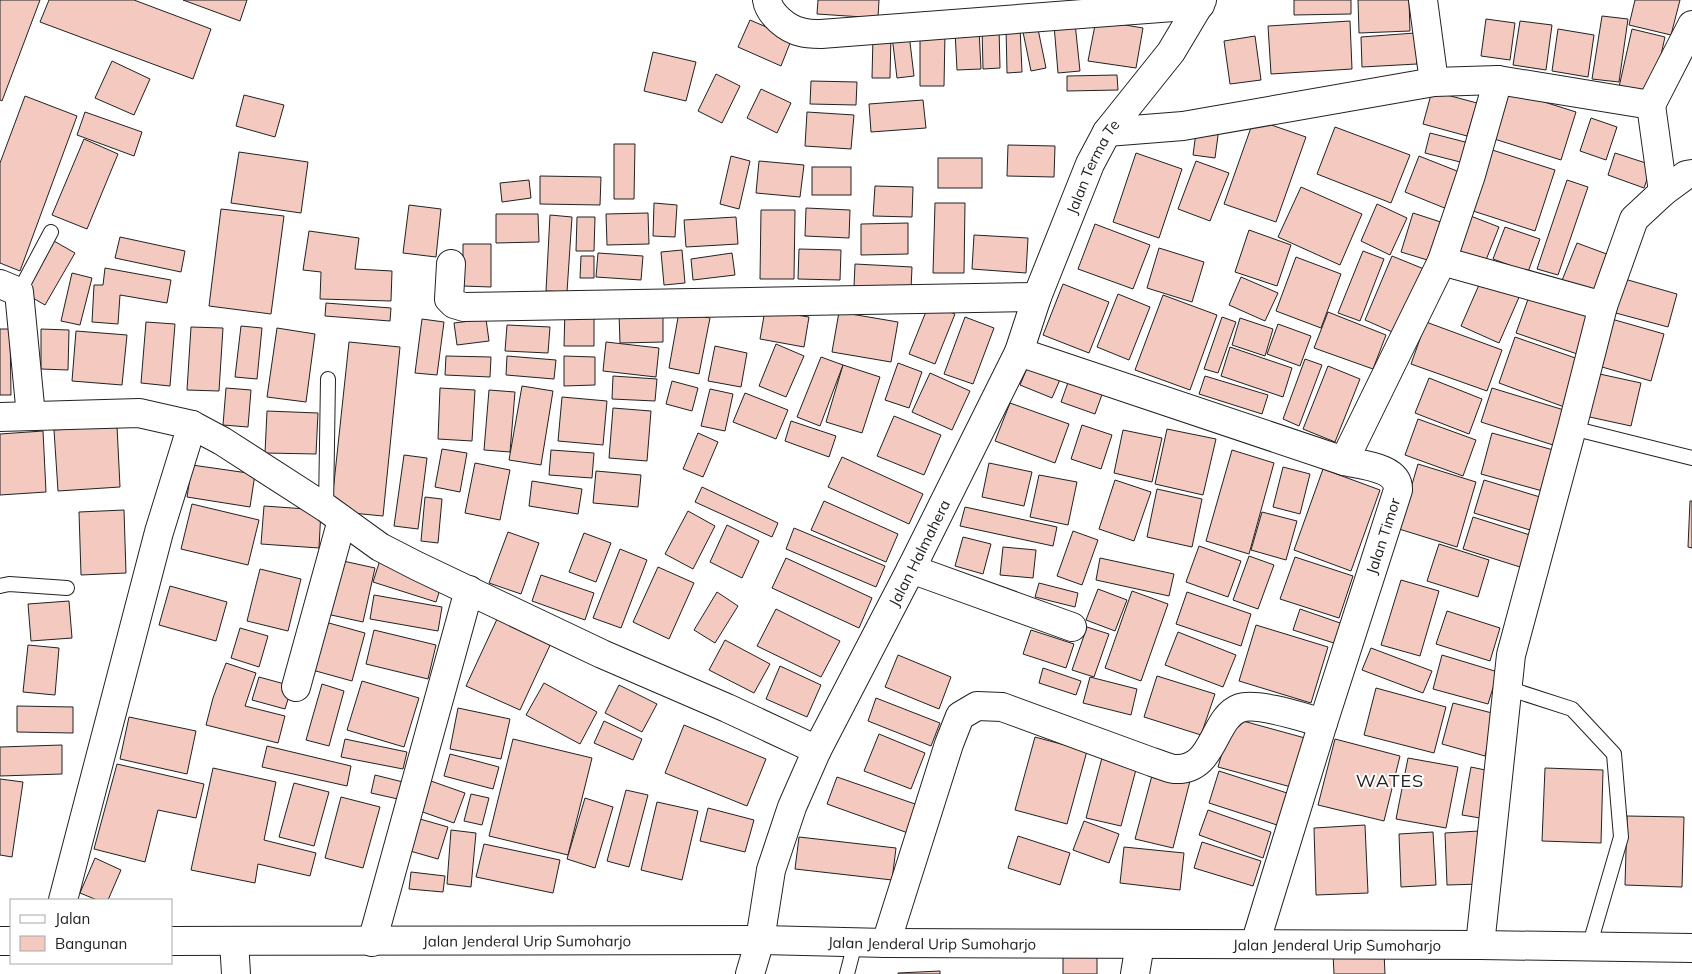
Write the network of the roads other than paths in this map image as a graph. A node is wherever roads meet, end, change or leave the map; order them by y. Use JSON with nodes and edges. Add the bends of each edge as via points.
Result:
{"nodes":[{"id":1,"x":767,"y":0,"type":"edge"},
{"id":2,"x":1423,"y":0,"type":"edge"},
{"id":3,"x":1201,"y":2,"type":"edge"},
{"id":4,"x":1075,"y":7,"type":"edge"},
{"id":5,"x":1692,"y":25,"type":"edge"},
{"id":6,"x":1498,"y":80,"type":"junction"},
{"id":7,"x":1434,"y":82,"type":"junction"},
{"id":8,"x":1651,"y":105,"type":"junction"},
{"id":9,"x":1107,"y":132,"type":"junction"},
{"id":10,"x":1692,"y":174,"type":"edge"},
{"id":11,"x":1663,"y":192,"type":"junction"},
{"id":12,"x":50,"y":232,"type":"dead end"},
{"id":13,"x":1442,"y":261,"type":"junction"},
{"id":14,"x":451,"y":264,"type":"dead end"},
{"id":15,"x":10,"y":288,"type":"edge"},
{"id":16,"x":1037,"y":297,"type":"junction"},
{"id":17,"x":1603,"y":306,"type":"junction"},
{"id":18,"x":1019,"y":352,"type":"junction"},
{"id":19,"x":328,"y":379,"type":"dead end"},
{"id":20,"x":31,"y":416,"type":"junction"},
{"id":21,"x":0,"y":417,"type":"edge"},
{"id":22,"x":192,"y":425,"type":"junction"},
{"id":23,"x":1572,"y":428,"type":"junction"},
{"id":24,"x":1692,"y":458,"type":"edge"},
{"id":25,"x":1344,"y":461,"type":"junction"},
{"id":26,"x":334,"y":514,"type":"junction"},
{"id":27,"x":911,"y":569,"type":"junction"},
{"id":28,"x":0,"y":586,"type":"edge"},
{"id":29,"x":67,"y":588,"type":"dead end"},
{"id":30,"x":469,"y":590,"type":"junction"},
{"id":31,"x":1072,"y":627,"type":"dead end"},
{"id":32,"x":296,"y":687,"type":"dead end"},
{"id":33,"x":1507,"y":688,"type":"junction"},
{"id":34,"x":1323,"y":723,"type":"junction"},
{"id":35,"x":817,"y":750,"type":"junction"},
{"id":36,"x":62,"y":899,"type":"edge"},
{"id":37,"x":760,"y":940,"type":"junction"},
{"id":38,"x":172,"y":941,"type":"edge"},
{"id":39,"x":234,"y":941,"type":"junction"},
{"id":40,"x":372,"y":942,"type":"junction"},
{"id":41,"x":855,"y":943,"type":"junction"},
{"id":42,"x":886,"y":943,"type":"junction"},
{"id":43,"x":1140,"y":944,"type":"junction"},
{"id":44,"x":1255,"y":944,"type":"junction"},
{"id":45,"x":1480,"y":945,"type":"junction"},
{"id":46,"x":1588,"y":947,"type":"junction"},
{"id":47,"x":1692,"y":948,"type":"edge"},
{"id":48,"x":236,"y":974,"type":"edge"},
{"id":49,"x":750,"y":974,"type":"edge"},
{"id":50,"x":847,"y":974,"type":"edge"},
{"id":51,"x":1135,"y":974,"type":"edge"}],
"edges":[{"from":1,"to":4,"type":"main road","via":[[777,19],[800,32],[821,34]]},
{"from":2,"to":7,"type":"main road"},
{"from":3,"to":4,"type":"main road"},
{"from":3,"to":9,"type":"main road","name":"Jalan Terma Te","via":[[1171,52]]},
{"from":5,"to":8,"type":"main road"},
{"from":6,"to":7,"type":"main road"},
{"from":6,"to":8,"type":"main road"},
{"from":6,"to":13,"type":"main road"},
{"from":7,"to":9,"type":"main road","via":[[1183,126]]},
{"from":8,"to":11,"type":"main road"},
{"from":9,"to":16,"type":"main road","name":"Jalan Terma Te","via":[[1090,164]]},
{"from":10,"to":11,"type":"main road"},
{"from":11,"to":17,"type":"main road","via":[[1634,220]]},
{"from":12,"to":15,"type":"lane"},
{"from":13,"to":17,"type":"main road"},
{"from":13,"to":25,"type":"main road"},
{"from":14,"to":16,"type":"main road","via":[[449,299],[464,307]]},
{"from":15,"to":20,"type":"main road"},
{"from":16,"to":18,"type":"main road","name":"Jalan Terma Te"},
{"from":17,"to":23,"type":"main road"},
{"from":18,"to":25,"type":"main road","name":"Jalan Timor"},
{"from":18,"to":27,"type":"main road","name":"Jalan Halmahera"},
{"from":19,"to":26,"type":"lane"},
{"from":20,"to":21,"type":"main road"},
{"from":20,"to":22,"type":"main road","via":[[139,413]]},
{"from":22,"to":26,"type":"main road"},
{"from":22,"to":36,"type":"main road","via":[[159,532]]},
{"from":23,"to":24,"type":"lane"},
{"from":23,"to":33,"type":"main road","via":[[1511,655]]},
{"from":25,"to":34,"type":"main road","name":"Jalan Timor","via":[[1383,470],[1396,478],[1398,490]]},
{"from":26,"to":30,"type":"main road","via":[[380,546]]},
{"from":26,"to":32,"type":"main road"},
{"from":27,"to":31,"type":"main road"},
{"from":27,"to":35,"type":"main road","name":"Jalan Halmahera"},
{"from":28,"to":29,"type":"lane"},
{"from":30,"to":35,"type":"main road","via":[[602,654]]},
{"from":30,"to":40,"type":"main road"},
{"from":33,"to":45,"type":"main road"},
{"from":33,"to":46,"type":"lane","via":[[1572,709],[1614,754],[1621,837]]},
{"from":34,"to":42,"type":"main road","via":[[1258,707],[1240,708],[1226,719],[1207,752],[1192,766],[1174,769],[1002,706],[976,706],[960,716],[949,744]]},
{"from":34,"to":44,"type":"main road","name":"Jalan Timor"},
{"from":35,"to":37,"type":"main road","name":"Jalan Halmahera","via":[[792,807],[771,870]]},
{"from":37,"to":40,"type":"main road","name":"Jalan Jenderal Urip Sumoharjo"},
{"from":37,"to":41,"type":"main road","name":"Jalan Jenderal Urip Sumoharjo"},
{"from":37,"to":49,"type":"main road","name":"Jalan Halmahera"},
{"from":38,"to":39,"type":"main road","name":"Jalan Jenderal Urip Sumoharjo"},
{"from":39,"to":40,"type":"main road","name":"Jalan Jenderal Urip Sumoharjo"},
{"from":39,"to":48,"type":"main road"},
{"from":41,"to":42,"type":"main road","name":"Jalan Jenderal Urip Sumoharjo"},
{"from":41,"to":50,"type":"lane"},
{"from":42,"to":43,"type":"main road","name":"Jalan Jenderal Urip Sumoharjo"},
{"from":43,"to":44,"type":"main road","name":"Jalan Jenderal Urip Sumoharjo"},
{"from":43,"to":51,"type":"main road"},
{"from":44,"to":45,"type":"main road","name":"Jalan Jenderal Urip Sumoharjo"},
{"from":45,"to":46,"type":"main road","name":"Jalan Jenderal Urip Sumoharjo"},
{"from":46,"to":47,"type":"main road","name":"Jalan Jenderal Urip Sumoharjo"}]}
